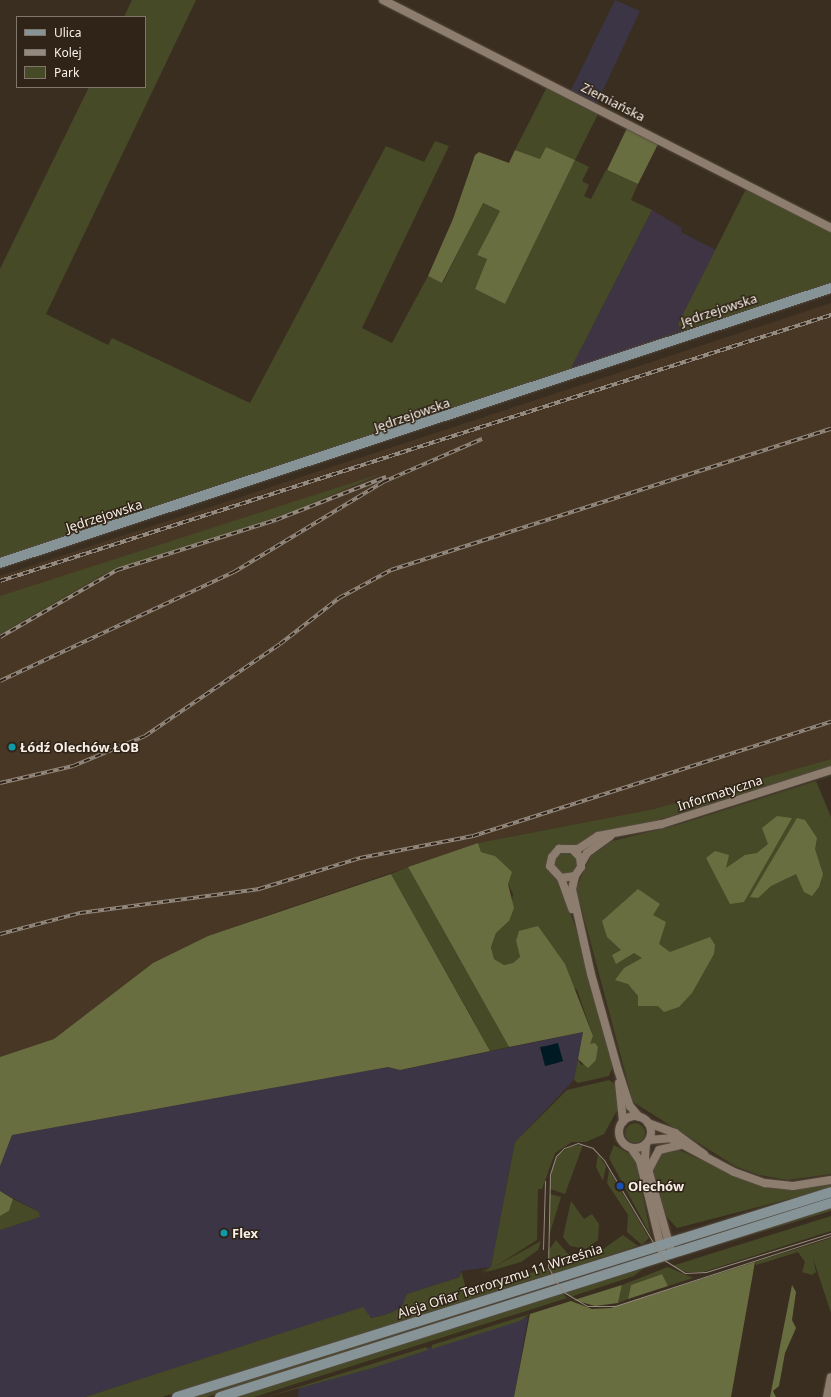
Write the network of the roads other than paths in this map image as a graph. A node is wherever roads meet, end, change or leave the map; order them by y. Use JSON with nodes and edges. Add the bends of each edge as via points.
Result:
{"nodes":[{"id":1,"x":383,"y":0,"type":"edge"},
{"id":2,"x":831,"y":228,"type":"edge"},
{"id":3,"x":831,"y":288,"type":"edge"},
{"id":4,"x":0,"y":563,"type":"edge"},
{"id":5,"x":831,"y":770,"type":"edge"},
{"id":6,"x":614,"y":834,"type":"junction"},
{"id":7,"x":573,"y":850,"type":"junction"},
{"id":8,"x":582,"y":862,"type":"junction"},
{"id":9,"x":576,"y":876,"type":"junction"},
{"id":10,"x":561,"y":878,"type":"junction"},
{"id":11,"x":580,"y":929,"type":"junction"},
{"id":12,"x":618,"y":1070,"type":"junction"},
{"id":13,"x":639,"y":1117,"type":"junction"},
{"id":14,"x":623,"y":1122,"type":"junction"},
{"id":15,"x":648,"y":1123,"type":"junction"},
{"id":16,"x":647,"y":1142,"type":"junction"},
{"id":17,"x":684,"y":1146,"type":"junction"},
{"id":18,"x":631,"y":1148,"type":"junction"},
{"id":19,"x":707,"y":1157,"type":"junction"},
{"id":20,"x":649,"y":1169,"type":"junction"},
{"id":21,"x":831,"y":1180,"type":"edge"},
{"id":22,"x":831,"y":1192,"type":"edge"},
{"id":23,"x":831,"y":1203,"type":"edge"},
{"id":24,"x":664,"y":1243,"type":"junction"},
{"id":25,"x":668,"y":1255,"type":"junction"},
{"id":26,"x":831,"y":1377,"type":"edge"},
{"id":27,"x":178,"y":1397,"type":"edge"},
{"id":28,"x":220,"y":1397,"type":"edge"},
{"id":29,"x":827,"y":1397,"type":"edge"}],
"edges":[{"from":1,"to":2,"type":"street","name":"Ziemiańska"},
{"from":3,"to":4,"type":"street","name":"Jędrzejowska"},
{"from":5,"to":6,"type":"street","name":"Informatyczna","via":[[662,824]]},
{"from":6,"to":7,"type":"street","name":"Informatyczna","via":[[598,836]]},
{"from":6,"to":8,"type":"street","name":"Informatyczna","via":[[586,854]]},
{"from":7,"to":8,"type":"street"},
{"from":7,"to":10,"type":"street","name":"Informatyczna","via":[[559,849],[552,857],[552,872]]},
{"from":8,"to":9,"type":"street","name":"Informatyczna"},
{"from":9,"to":10,"type":"street"},
{"from":9,"to":11,"type":"street","name":"Informatyczna","via":[[572,889]]},
{"from":10,"to":11,"type":"street","name":"Informatyczna"},
{"from":11,"to":12,"type":"street","name":"Informatyczna"},
{"from":12,"to":13,"type":"street","name":"Informatyczna","via":[[630,1106]]},
{"from":12,"to":14,"type":"street","name":"Informatyczna"},
{"from":13,"to":14,"type":"street"},
{"from":13,"to":15,"type":"street"},
{"from":14,"to":18,"type":"street","via":[[619,1136]]},
{"from":15,"to":16,"type":"street"},
{"from":15,"to":19,"type":"street","via":[[675,1133]]},
{"from":16,"to":17,"type":"street","via":[[666,1137]]},
{"from":16,"to":18,"type":"street"},
{"from":16,"to":20,"type":"street"},
{"from":17,"to":19,"type":"street"},
{"from":17,"to":20,"type":"street","via":[[668,1145],[659,1150]]},
{"from":18,"to":24,"type":"street","via":[[640,1162]]},
{"from":19,"to":21,"type":"street","via":[[739,1174],[765,1183],[793,1186]]},
{"from":20,"to":24,"type":"street"},
{"from":22,"to":24,"type":"street","name":"Aleja Ofiar Terroryzmu 11 Września"},
{"from":23,"to":25,"type":"street","name":"Aleja Ofiar Terroryzmu 11 Września"},
{"from":24,"to":25,"type":"street"},
{"from":24,"to":27,"type":"street","name":"Aleja Ofiar Terroryzmu 11 Września"},
{"from":25,"to":28,"type":"street","name":"Aleja Ofiar Terroryzmu 11 Września"},
{"from":26,"to":29,"type":"street"}]}
